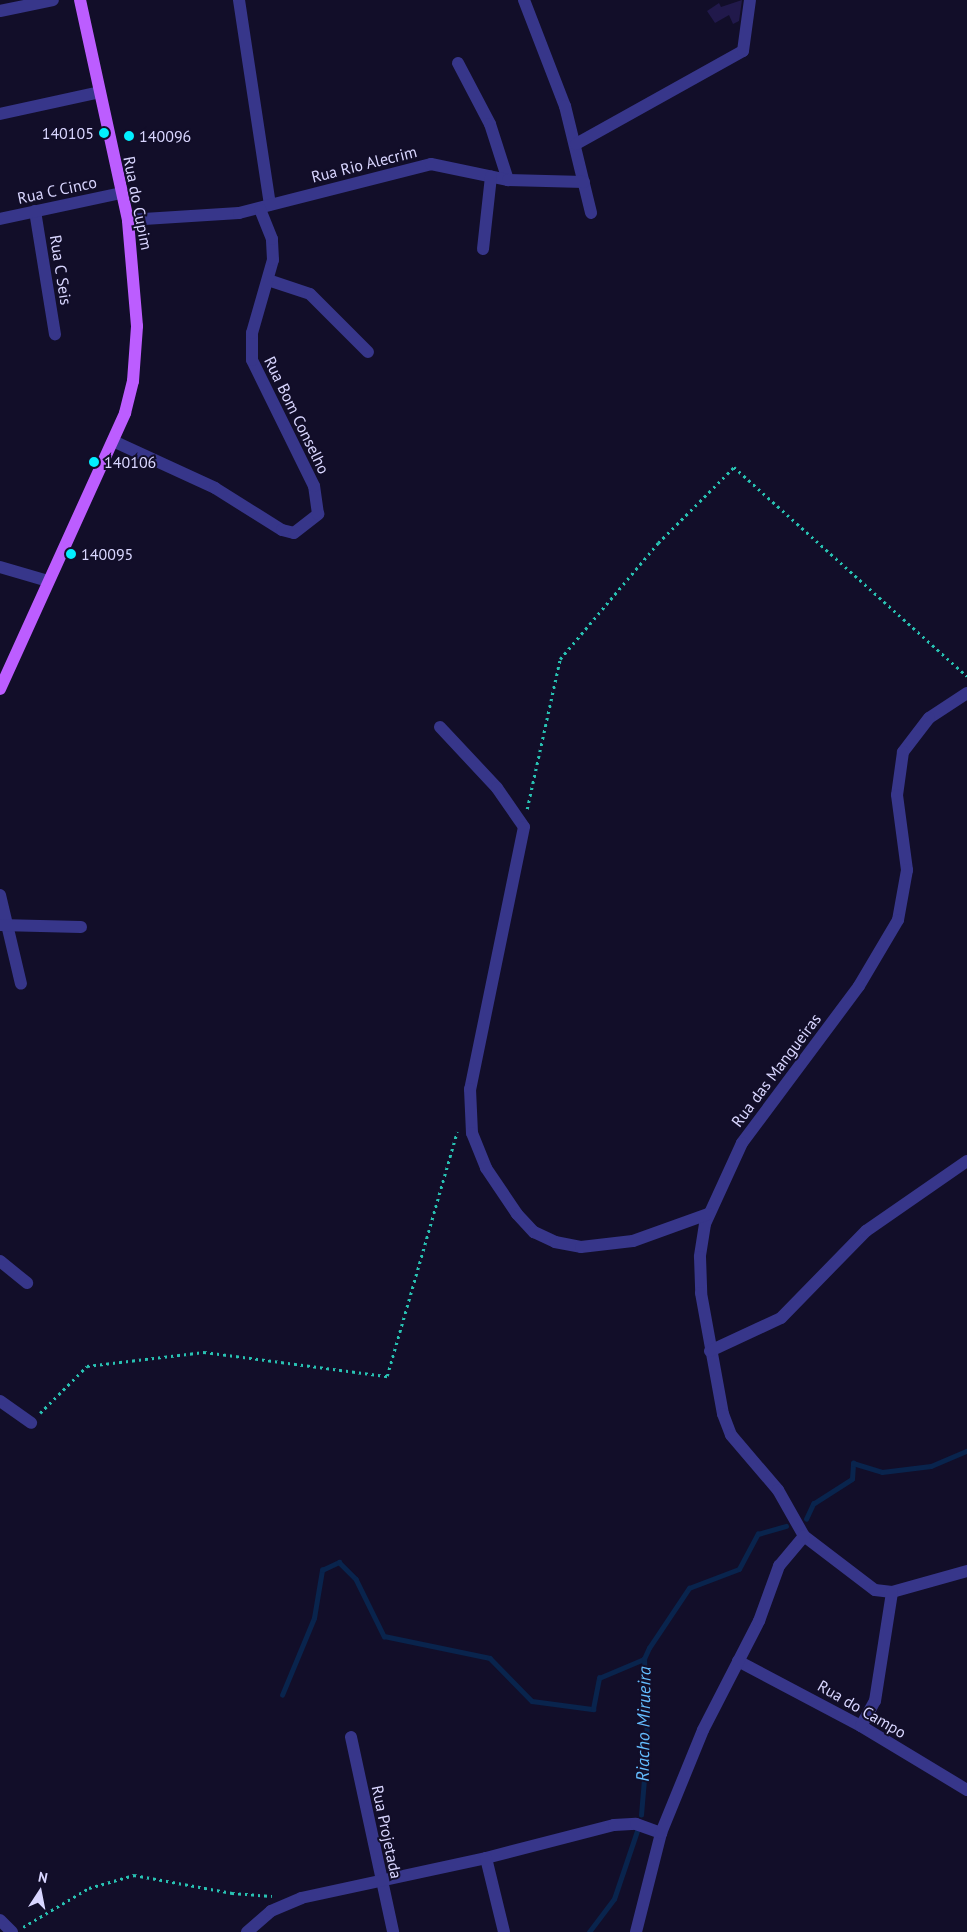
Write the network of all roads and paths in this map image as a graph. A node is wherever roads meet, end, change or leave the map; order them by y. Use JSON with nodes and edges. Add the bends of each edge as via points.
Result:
{"nodes":[{"id":1,"x":53,"y":0,"type":"edge"},
{"id":2,"x":80,"y":0,"type":"edge"},
{"id":3,"x":239,"y":0,"type":"edge"},
{"id":4,"x":524,"y":0,"type":"edge"},
{"id":5,"x":750,"y":0,"type":"edge"},
{"id":6,"x":0,"y":11,"type":"edge"},
{"id":7,"x":458,"y":63,"type":"dead end"},
{"id":8,"x":100,"y":92,"type":"junction"},
{"id":9,"x":0,"y":114,"type":"edge"},
{"id":10,"x":576,"y":144,"type":"junction"},
{"id":11,"x":490,"y":176,"type":"junction"},
{"id":12,"x":508,"y":180,"type":"junction"},
{"id":13,"x":584,"y":182,"type":"junction"},
{"id":14,"x":121,"y":193,"type":"junction"},
{"id":15,"x":265,"y":207,"type":"junction"},
{"id":16,"x":34,"y":211,"type":"junction"},
{"id":17,"x":591,"y":213,"type":"dead end"},
{"id":18,"x":0,"y":219,"type":"edge"},
{"id":19,"x":128,"y":220,"type":"junction"},
{"id":20,"x":483,"y":249,"type":"dead end"},
{"id":21,"x":268,"y":280,"type":"junction"},
{"id":22,"x":55,"y":334,"type":"dead end"},
{"id":23,"x":368,"y":352,"type":"dead end"},
{"id":24,"x":113,"y":440,"type":"junction"},
{"id":25,"x":0,"y":567,"type":"edge"},
{"id":26,"x":48,"y":581,"type":"junction"},
{"id":27,"x":967,"y":676,"type":"edge"},
{"id":28,"x":0,"y":689,"type":"edge"},
{"id":29,"x":967,"y":693,"type":"edge"},
{"id":30,"x":440,"y":727,"type":"dead end"},
{"id":31,"x":524,"y":827,"type":"junction"},
{"id":32,"x":0,"y":895,"type":"edge"},
{"id":33,"x":4,"y":925,"type":"edge"},
{"id":34,"x":81,"y":927,"type":"dead end"},
{"id":35,"x":22,"y":984,"type":"dead end"},
{"id":36,"x":459,"y":1127,"type":"dead end"},
{"id":37,"x":967,"y":1161,"type":"edge"},
{"id":38,"x":708,"y":1214,"type":"junction"},
{"id":39,"x":0,"y":1262,"type":"edge"},
{"id":40,"x":27,"y":1283,"type":"dead end"},
{"id":41,"x":710,"y":1351,"type":"junction"},
{"id":42,"x":0,"y":1401,"type":"edge"},
{"id":43,"x":30,"y":1423,"type":"joint"},
{"id":44,"x":804,"y":1536,"type":"junction"},
{"id":45,"x":967,"y":1571,"type":"edge"},
{"id":46,"x":892,"y":1592,"type":"junction"},
{"id":47,"x":738,"y":1661,"type":"junction"},
{"id":48,"x":861,"y":1726,"type":"junction"},
{"id":49,"x":351,"y":1737,"type":"dead end"},
{"id":50,"x":967,"y":1790,"type":"edge"},
{"id":51,"x":661,"y":1833,"type":"junction"},
{"id":52,"x":486,"y":1858,"type":"junction"},
{"id":53,"x":381,"y":1881,"type":"junction"},
{"id":54,"x":276,"y":1896,"type":"dead end"},
{"id":55,"x":0,"y":1920,"type":"edge"},
{"id":56,"x":12,"y":1932,"type":"edge"},
{"id":57,"x":16,"y":1932,"type":"edge"},
{"id":58,"x":247,"y":1932,"type":"edge"},
{"id":59,"x":393,"y":1932,"type":"edge"},
{"id":60,"x":504,"y":1932,"type":"edge"},
{"id":61,"x":636,"y":1932,"type":"edge"}],
"edges":[{"from":1,"to":6,"type":"street"},
{"from":2,"to":8,"type":"main road","name":"Rua do Cupim"},
{"from":3,"to":15,"type":"street"},
{"from":4,"to":10,"type":"street"},
{"from":5,"to":10,"type":"street","via":[[743,51]]},
{"from":7,"to":12,"type":"street","via":[[490,124]]},
{"from":8,"to":9,"type":"street"},
{"from":8,"to":14,"type":"main road","name":"Rua do Cupim"},
{"from":10,"to":13,"type":"street"},
{"from":11,"to":12,"type":"street","name":"Rua Rio Alecrim"},
{"from":11,"to":15,"type":"street","name":"Rua Rio Alecrim","via":[[431,164]]},
{"from":11,"to":20,"type":"street"},
{"from":12,"to":13,"type":"street","name":"Rua Rio Alecrim"},
{"from":13,"to":17,"type":"street"},
{"from":14,"to":16,"type":"street","name":"Rua C Cinco"},
{"from":14,"to":19,"type":"main road","name":"Rua do Cupim"},
{"from":15,"to":19,"type":"street","name":"Rua Rio Alecrim","via":[[196,219]]},
{"from":15,"to":21,"type":"street","name":"Rua Bom Conselho","via":[[273,248]]},
{"from":16,"to":18,"type":"street","name":"Rua C Cinco"},
{"from":16,"to":22,"type":"street","name":"Rua C Seis"},
{"from":19,"to":24,"type":"main road","name":"Rua do Cupim","via":[[137,326],[126,413]]},
{"from":21,"to":23,"type":"street","via":[[310,294]]},
{"from":21,"to":24,"type":"street","name":"Rua Bom Conselho","via":[[252,333],[252,360],[320,503],[318,514],[294,533],[262,518],[215,488]]},
{"from":24,"to":26,"type":"main road","name":"Rua do Cupim"},
{"from":25,"to":26,"type":"street"},
{"from":26,"to":28,"type":"main road","name":"Rua do Cupim"},
{"from":27,"to":31,"type":"path","via":[[734,467],[658,543],[560,659]]},
{"from":29,"to":38,"type":"street","name":"Rua das Mangueiras","via":[[928,718],[903,752],[897,795],[907,870],[898,920],[859,986],[754,1124]]},
{"from":30,"to":31,"type":"street","via":[[497,788]]},
{"from":31,"to":38,"type":"street","via":[[470,1089],[472,1133],[486,1168],[534,1232],[581,1247],[633,1241]]},
{"from":32,"to":33,"type":"street"},
{"from":33,"to":34,"type":"street"},
{"from":33,"to":35,"type":"street"},
{"from":36,"to":43,"type":"path","via":[[387,1376],[204,1352],[87,1366]]},
{"from":37,"to":41,"type":"street","via":[[866,1231],[781,1318]]},
{"from":38,"to":41,"type":"street","name":"Rua das Mangueiras","via":[[700,1257]]},
{"from":39,"to":40,"type":"street"},
{"from":41,"to":44,"type":"street","name":"Rua das Mangueiras","via":[[731,1435],[778,1490]]},
{"from":42,"to":43,"type":"street"},
{"from":44,"to":46,"type":"street","name":"Rua das Mangueiras","via":[[875,1590]]},
{"from":44,"to":47,"type":"street","via":[[779,1566]]},
{"from":45,"to":46,"type":"street","via":[[943,1574]]},
{"from":46,"to":48,"type":"street","via":[[875,1701]]},
{"from":47,"to":48,"type":"street","name":"Rua do Campo"},
{"from":47,"to":51,"type":"street","via":[[703,1730]]},
{"from":48,"to":50,"type":"street","name":"Rua do Campo"},
{"from":49,"to":53,"type":"street","name":"Rua Projetada"},
{"from":51,"to":52,"type":"street","via":[[636,1824],[614,1825]]},
{"from":51,"to":61,"type":"street"},
{"from":52,"to":53,"type":"street"},
{"from":52,"to":60,"type":"street"},
{"from":53,"to":58,"type":"street","via":[[301,1898],[271,1911]]},
{"from":53,"to":59,"type":"street","name":"Rua Projetada"},
{"from":54,"to":57,"type":"path","via":[[232,1894],[134,1875],[90,1888]]},
{"from":55,"to":56,"type":"street"}]}
